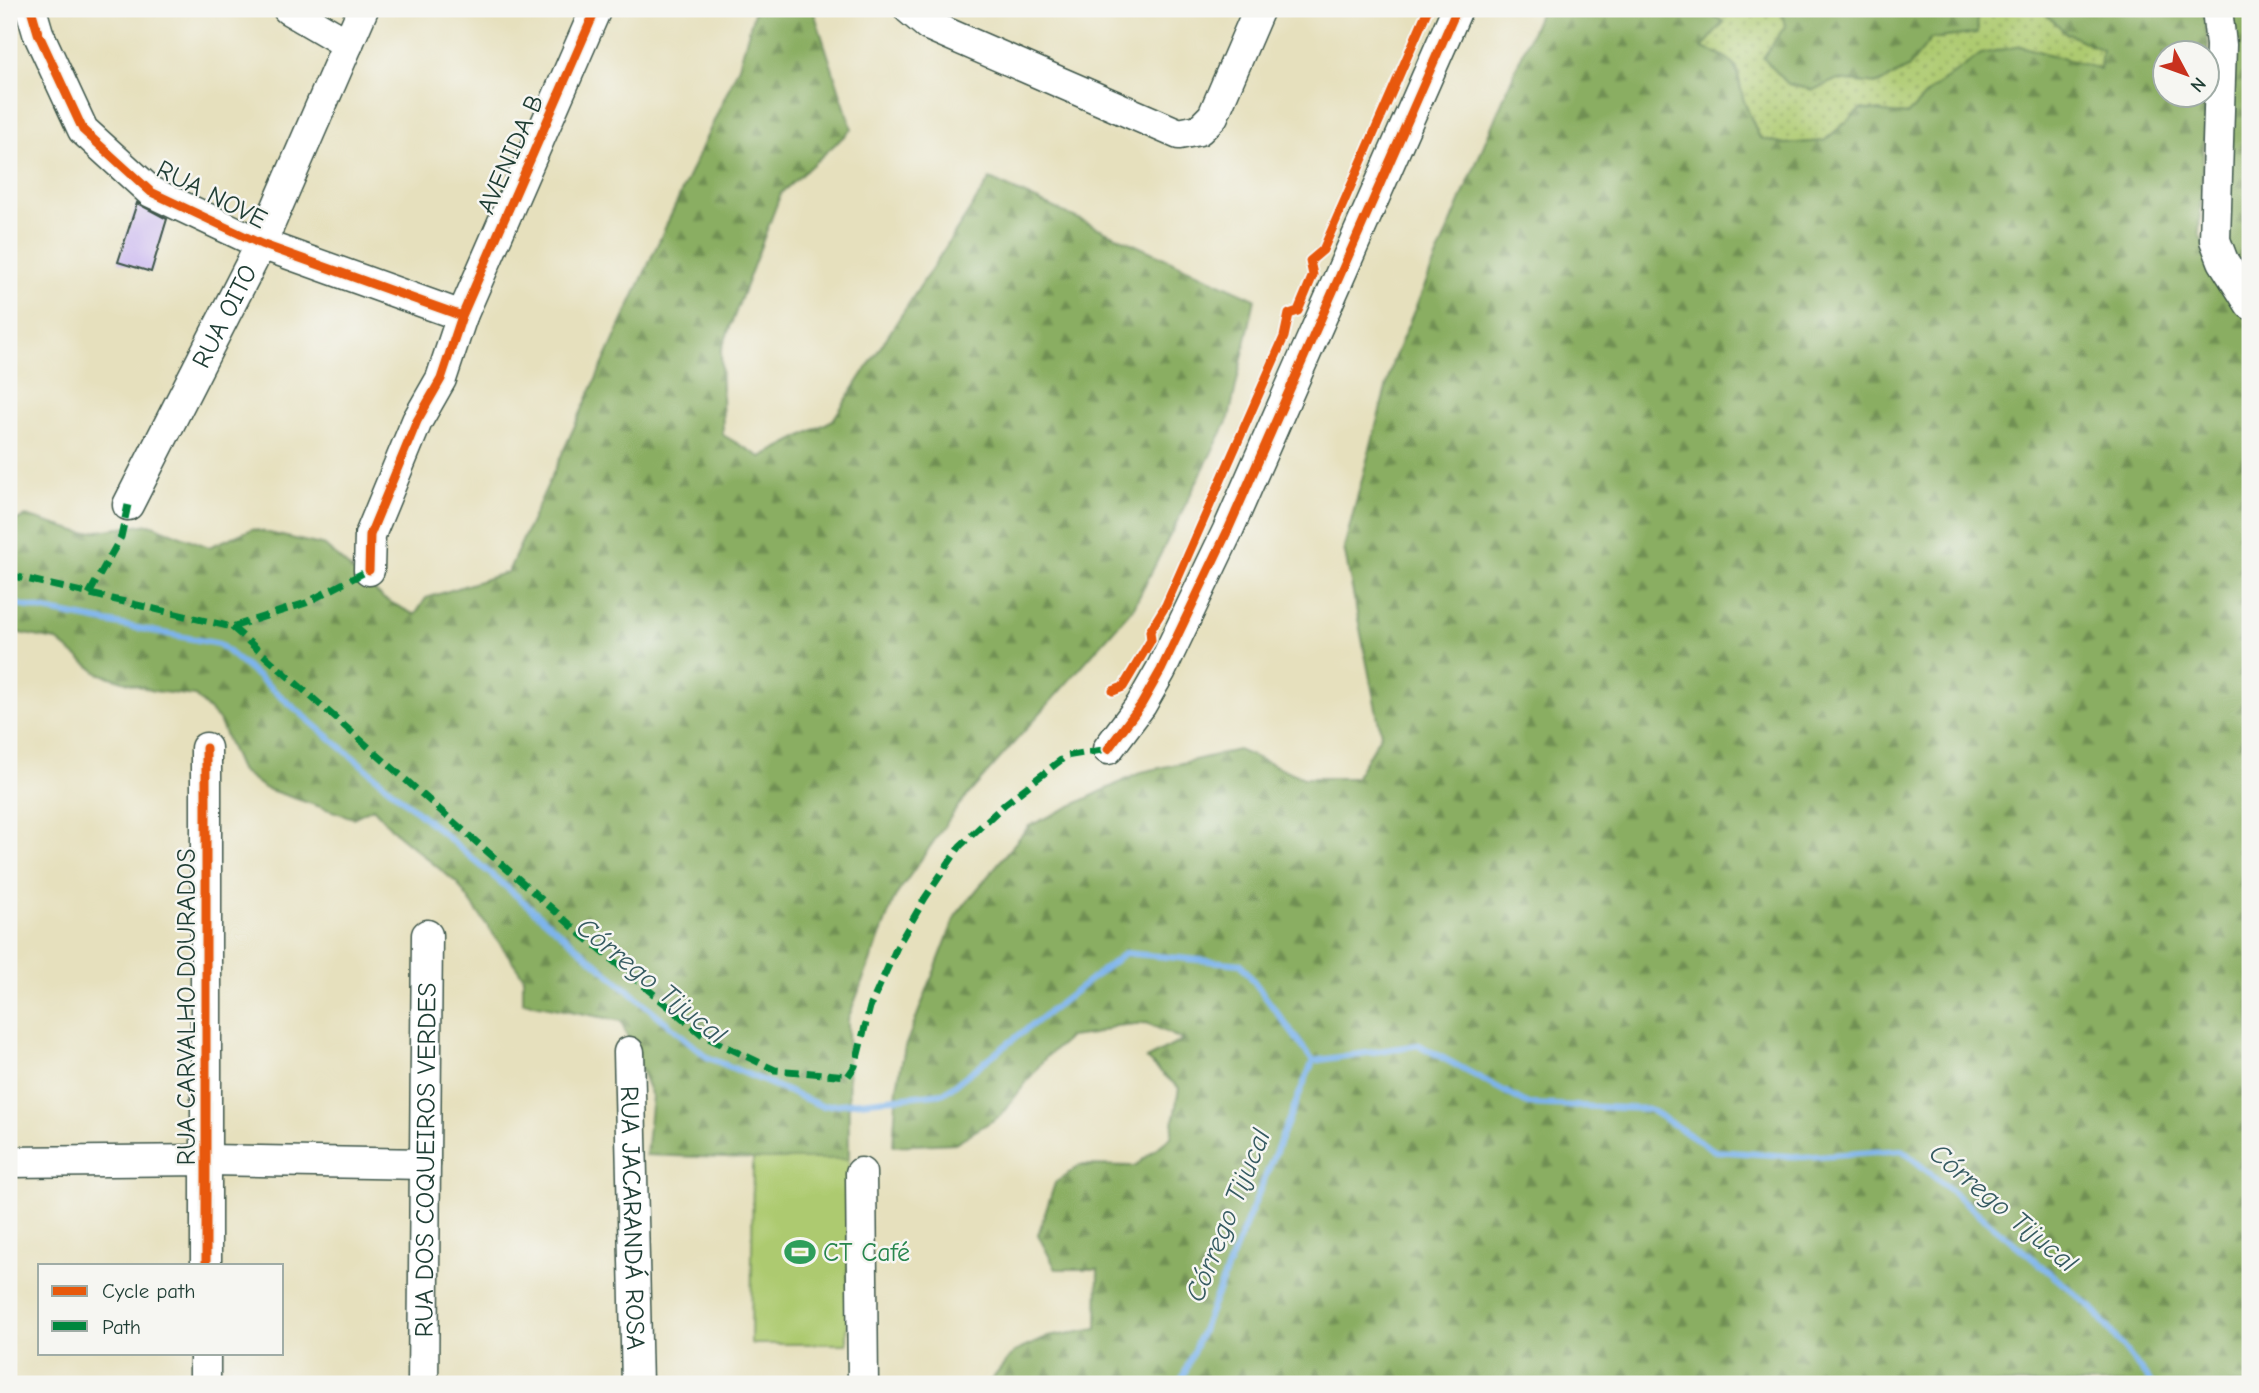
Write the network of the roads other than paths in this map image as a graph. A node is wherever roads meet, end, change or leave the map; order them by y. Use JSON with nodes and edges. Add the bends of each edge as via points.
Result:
{"nodes":[{"id":1,"x":31,"y":9,"type":"edge"},
{"id":2,"x":288,"y":9,"type":"edge"},
{"id":3,"x":363,"y":9,"type":"edge"},
{"id":4,"x":596,"y":9,"type":"edge"},
{"id":5,"x":909,"y":9,"type":"edge"},
{"id":6,"x":1258,"y":9,"type":"edge"},
{"id":7,"x":1457,"y":9,"type":"edge"},
{"id":8,"x":2217,"y":9,"type":"edge"},
{"id":9,"x":348,"y":44,"type":"junction"},
{"id":10,"x":261,"y":244,"type":"junction"},
{"id":11,"x":2250,"y":304,"type":"edge"},
{"id":12,"x":462,"y":316,"type":"junction"},
{"id":13,"x":128,"y":505,"type":"dead end"},
{"id":14,"x":369,"y":570,"type":"dead end"},
{"id":15,"x":206,"y":748,"type":"dead end"},
{"id":16,"x":1108,"y":749,"type":"dead end"},
{"id":17,"x":427,"y":935,"type":"dead end"},
{"id":18,"x":629,"y":1052,"type":"dead end"},
{"id":19,"x":208,"y":1160,"type":"junction"},
{"id":20,"x":9,"y":1162,"type":"edge"},
{"id":21,"x":425,"y":1164,"type":"junction"},
{"id":22,"x":861,"y":1173,"type":"dead end"},
{"id":23,"x":206,"y":1264,"type":"edge"},
{"id":24,"x":205,"y":1354,"type":"edge"},
{"id":25,"x":205,"y":1384,"type":"edge"},
{"id":26,"x":423,"y":1384,"type":"edge"},
{"id":27,"x":637,"y":1384,"type":"edge"},
{"id":28,"x":863,"y":1384,"type":"edge"}],
"edges":[{"from":1,"to":10,"type":"street","name":"RUA NOVE","via":[[83,130],[151,192]]},
{"from":2,"to":9,"type":"street"},
{"from":3,"to":9,"type":"street","name":"RUA OITO"},
{"from":4,"to":12,"type":"street","name":"AVENIDA B"},
{"from":5,"to":6,"type":"street","via":[[928,25],[1179,134],[1199,130],[1213,116]]},
{"from":7,"to":16,"type":"street","via":[[1228,530],[1161,670]]},
{"from":8,"to":11,"type":"street","via":[[2221,45],[2215,240]]},
{"from":9,"to":10,"type":"street","name":"RUA OITO"},
{"from":10,"to":12,"type":"street","name":"RUA NOVE"},
{"from":10,"to":13,"type":"street","name":"RUA OITO"},
{"from":12,"to":14,"type":"street","name":"AVENIDA B","via":[[441,379],[417,421],[370,535]]},
{"from":15,"to":19,"type":"street","name":"RUA CARVALHO DOURADOS"},
{"from":17,"to":21,"type":"street","name":"RUA DOS COQUEIROS VERDES"},
{"from":18,"to":27,"type":"street","name":"RUA JACARANDÁ ROSA"},
{"from":19,"to":20,"type":"street"},
{"from":19,"to":21,"type":"street"},
{"from":19,"to":23,"type":"street","name":"RUA CARVALHO DOURADOS"},
{"from":21,"to":26,"type":"street","name":"RUA DOS COQUEIROS VERDES"},
{"from":22,"to":28,"type":"street"},
{"from":24,"to":25,"type":"street"}]}
